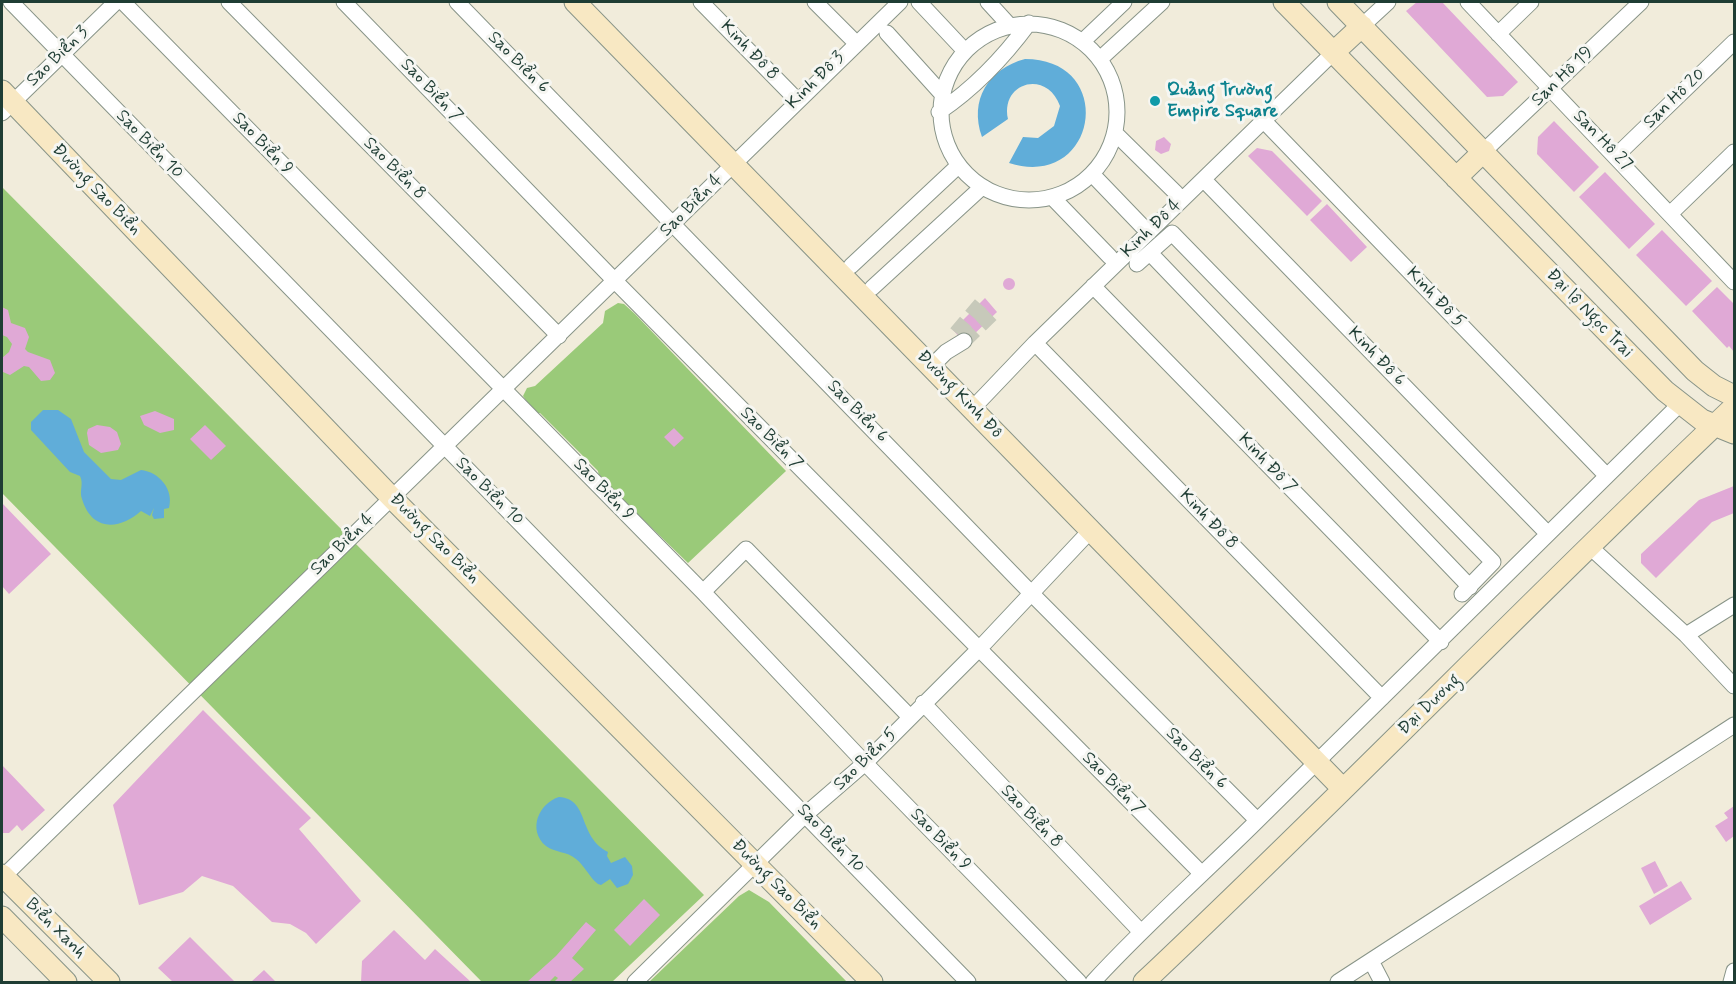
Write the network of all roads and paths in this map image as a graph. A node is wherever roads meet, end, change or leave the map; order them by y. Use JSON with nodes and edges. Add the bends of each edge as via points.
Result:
{"nodes":[{"id":1,"x":11,"y":2,"type":"edge"},
{"id":2,"x":116,"y":2,"type":"edge"},
{"id":3,"x":123,"y":2,"type":"edge"},
{"id":4,"x":229,"y":2,"type":"edge"},
{"id":5,"x":344,"y":2,"type":"edge"},
{"id":6,"x":457,"y":2,"type":"edge"},
{"id":7,"x":575,"y":2,"type":"edge"},
{"id":8,"x":701,"y":2,"type":"edge"},
{"id":9,"x":815,"y":2,"type":"edge"},
{"id":10,"x":900,"y":2,"type":"edge"},
{"id":11,"x":919,"y":2,"type":"edge"},
{"id":12,"x":988,"y":2,"type":"edge"},
{"id":13,"x":1124,"y":2,"type":"edge"},
{"id":14,"x":1284,"y":2,"type":"edge"},
{"id":15,"x":1338,"y":2,"type":"edge"},
{"id":16,"x":1388,"y":2,"type":"edge"},
{"id":17,"x":1468,"y":2,"type":"edge"},
{"id":18,"x":1531,"y":2,"type":"edge"},
{"id":19,"x":1641,"y":2,"type":"edge"},
{"id":20,"x":1158,"y":3,"type":"edge"},
{"id":21,"x":1029,"y":23,"type":"junction"},
{"id":22,"x":1010,"y":26,"type":"junction"},
{"id":23,"x":1362,"y":26,"type":"junction"},
{"id":24,"x":887,"y":33,"type":"dead end"},
{"id":25,"x":1498,"y":34,"type":"junction"},
{"id":26,"x":1082,"y":42,"type":"junction"},
{"id":27,"x":1734,"y":42,"type":"edge"},
{"id":28,"x":856,"y":43,"type":"junction"},
{"id":29,"x":965,"y":51,"type":"junction"},
{"id":30,"x":1334,"y":52,"type":"junction"},
{"id":31,"x":61,"y":54,"type":"junction"},
{"id":32,"x":1100,"y":59,"type":"junction"},
{"id":33,"x":1551,"y":88,"type":"junction"},
{"id":34,"x":942,"y":94,"type":"junction"},
{"id":35,"x":797,"y":100,"type":"junction"},
{"id":36,"x":5,"y":102,"type":"edge"},
{"id":37,"x":939,"y":112,"type":"junction"},
{"id":38,"x":1263,"y":120,"type":"junction"},
{"id":39,"x":1115,"y":133,"type":"junction"},
{"id":40,"x":1484,"y":151,"type":"junction"},
{"id":41,"x":1734,"y":152,"type":"edge"},
{"id":42,"x":1616,"y":156,"type":"junction"},
{"id":43,"x":735,"y":163,"type":"junction"},
{"id":44,"x":958,"y":166,"type":"junction"},
{"id":45,"x":1092,"y":174,"type":"junction"},
{"id":46,"x":1456,"y":178,"type":"junction"},
{"id":47,"x":1204,"y":180,"type":"junction"},
{"id":48,"x":981,"y":188,"type":"junction"},
{"id":49,"x":1176,"y":193,"type":"dead end"},
{"id":50,"x":1052,"y":198,"type":"junction"},
{"id":51,"x":1671,"y":213,"type":"junction"},
{"id":52,"x":675,"y":223,"type":"junction"},
{"id":53,"x":1142,"y":226,"type":"dead end"},
{"id":54,"x":1150,"y":253,"type":"junction"},
{"id":55,"x":1110,"y":257,"type":"dead end"},
{"id":56,"x":1137,"y":264,"type":"dead end"},
{"id":57,"x":851,"y":266,"type":"dead end"},
{"id":58,"x":1732,"y":275,"type":"edge"},
{"id":59,"x":615,"y":281,"type":"junction"},
{"id":60,"x":1093,"y":286,"type":"junction"},
{"id":61,"x":872,"y":288,"type":"dead end"},
{"id":62,"x":559,"y":336,"type":"junction"},
{"id":63,"x":960,"y":337,"type":"tunnel mouth"},
{"id":64,"x":1035,"y":343,"type":"junction"},
{"id":65,"x":939,"y":359,"type":"junction"},
{"id":66,"x":504,"y":390,"type":"junction"},
{"id":67,"x":1734,"y":396,"type":"edge"},
{"id":68,"x":1680,"y":404,"type":"junction"},
{"id":69,"x":973,"y":408,"type":"junction"},
{"id":70,"x":1734,"y":408,"type":"edge"},
{"id":71,"x":1725,"y":429,"type":"edge"},
{"id":72,"x":445,"y":448,"type":"junction"},
{"id":73,"x":1606,"y":476,"type":"junction"},
{"id":74,"x":392,"y":498,"type":"junction"},
{"id":75,"x":1090,"y":531,"type":"junction"},
{"id":76,"x":1547,"y":533,"type":"junction"},
{"id":77,"x":1589,"y":546,"type":"junction"},
{"id":78,"x":703,"y":592,"type":"junction"},
{"id":79,"x":1031,"y":593,"type":"junction"},
{"id":80,"x":1734,"y":605,"type":"edge"},
{"id":81,"x":1686,"y":635,"type":"junction"},
{"id":82,"x":1441,"y":642,"type":"junction"},
{"id":83,"x":979,"y":649,"type":"junction"},
{"id":84,"x":1734,"y":686,"type":"edge"},
{"id":85,"x":1382,"y":698,"type":"junction"},
{"id":86,"x":923,"y":703,"type":"junction"},
{"id":87,"x":910,"y":717,"type":"junction"},
{"id":88,"x":1734,"y":725,"type":"edge"},
{"id":89,"x":1316,"y":762,"type":"junction"},
{"id":90,"x":865,"y":763,"type":"junction"},
{"id":91,"x":1343,"y":789,"type":"junction"},
{"id":92,"x":806,"y":814,"type":"junction"},
{"id":93,"x":1257,"y":820,"type":"junction"},
{"id":94,"x":755,"y":864,"type":"junction"},
{"id":95,"x":1201,"y":873,"type":"junction"},
{"id":96,"x":2,"y":877,"type":"edge"},
{"id":97,"x":2,"y":917,"type":"edge"},
{"id":98,"x":1140,"y":931,"type":"junction"},
{"id":99,"x":1371,"y":961,"type":"junction"},
{"id":100,"x":1734,"y":971,"type":"edge"},
{"id":101,"x":66,"y":982,"type":"edge"},
{"id":102,"x":110,"y":982,"type":"edge"},
{"id":103,"x":635,"y":982,"type":"edge"},
{"id":104,"x":872,"y":982,"type":"edge"},
{"id":105,"x":968,"y":982,"type":"edge"},
{"id":106,"x":1079,"y":982,"type":"edge"},
{"id":107,"x":1093,"y":982,"type":"edge"},
{"id":108,"x":1143,"y":982,"type":"edge"},
{"id":109,"x":1338,"y":982,"type":"edge"},
{"id":110,"x":1382,"y":982,"type":"edge"},
{"id":111,"x":1731,"y":982,"type":"edge"}],
"edges":[{"from":1,"to":31,"type":"street","name":"Sao Biển 10"},
{"from":2,"to":31,"type":"street","name":"Sao Biển 3"},
{"from":3,"to":66,"type":"street","name":"Sao Biển 9"},
{"from":4,"to":62,"type":"street","name":"Sao Biển 8"},
{"from":5,"to":59,"type":"street","name":"Sao Biển 7"},
{"from":6,"to":52,"type":"street","name":"Sao Biển 6"},
{"from":7,"to":43,"type":"street","name":"Đường Kinh Đô"},
{"from":8,"to":35,"type":"street","name":"Kinh Đô 8"},
{"from":9,"to":28,"type":"street"},
{"from":10,"to":28,"type":"street","name":"Kinh Đô 3"},
{"from":11,"to":29,"type":"street"},
{"from":12,"to":22,"type":"street"},
{"from":13,"to":26,"type":"street"},
{"from":14,"to":30,"type":"street","name":"Đại lộ Ngọc Trai"},
{"from":15,"to":23,"type":"street","name":"Đại lộ Ngọc Trai"},
{"from":16,"to":23,"type":"street"},
{"from":17,"to":25,"type":"street","name":"San Hô 27"},
{"from":18,"to":25,"type":"street"},
{"from":19,"to":33,"type":"street","name":"San Hô 19"},
{"from":20,"to":32,"type":"street"},
{"from":21,"to":22,"type":"street"},
{"from":21,"to":26,"type":"street","via":[[1052,26]]},
{"from":21,"to":37,"type":"street","via":[[1014,44],[968,90]]},
{"from":22,"to":29,"type":"street","via":[[983,36]]},
{"from":23,"to":30,"type":"street"},
{"from":23,"to":40,"type":"street","name":"Đại lộ Ngọc Trai"},
{"from":24,"to":34,"type":"street"},
{"from":25,"to":33,"type":"street","name":"San Hô 27"},
{"from":26,"to":32,"type":"street"},
{"from":27,"to":42,"type":"street","name":"San Hô 20"},
{"from":28,"to":35,"type":"street","name":"Kinh Đô 3"},
{"from":29,"to":34,"type":"street","via":[[951,70]]},
{"from":30,"to":38,"type":"street","name":"Kinh Đô 4"},
{"from":30,"to":46,"type":"street","name":"Đại lộ Ngọc Trai"},
{"from":31,"to":36,"type":"street","name":"Sao Biển 3"},
{"from":31,"to":72,"type":"street","name":"Sao Biển 10"},
{"from":32,"to":39,"type":"street","via":[[1114,86],[1118,110]]},
{"from":33,"to":40,"type":"street","name":"San Hô 19"},
{"from":33,"to":42,"type":"street","name":"San Hô 27"},
{"from":34,"to":37,"type":"street"},
{"from":35,"to":43,"type":"street","name":"Kinh Đô 3"},
{"from":36,"to":74,"type":"street","name":"Đường Sao Biển"},
{"from":37,"to":44,"type":"street","via":[[944,139]]},
{"from":38,"to":47,"type":"street","name":"Kinh Đô 4"},
{"from":38,"to":73,"type":"street","name":"Kinh Đô 5"},
{"from":39,"to":45,"type":"street","via":[[1107,155]]},
{"from":39,"to":49,"type":"street"},
{"from":40,"to":46,"type":"street"},
{"from":40,"to":67,"type":"street","name":"Đại lộ Ngọc Trai","via":[[1695,371]]},
{"from":41,"to":51,"type":"street"},
{"from":42,"to":51,"type":"street","name":"San Hô 27"},
{"from":43,"to":52,"type":"street","name":"Sao Biển 4"},
{"from":43,"to":65,"type":"street","name":"Đường Kinh Đô"},
{"from":44,"to":48,"type":"street"},
{"from":44,"to":57,"type":"street"},
{"from":45,"to":50,"type":"street","via":[[1074,189]]},
{"from":45,"to":53,"type":"street"},
{"from":46,"to":68,"type":"street","name":"Đại lộ Ngọc Trai"},
{"from":47,"to":60,"type":"street","name":"Kinh Đô 4"},
{"from":47,"to":76,"type":"street","name":"Kinh Đô 6"},
{"from":48,"to":50,"type":"street","via":[[1021,200]]},
{"from":48,"to":61,"type":"street"},
{"from":50,"to":55,"type":"street"},
{"from":51,"to":58,"type":"street","name":"San Hô 27"},
{"from":52,"to":59,"type":"street","name":"Sao Biển 4"},
{"from":52,"to":79,"type":"street","name":"Sao Biển 6"},
{"from":54,"to":54,"type":"street","via":[[1466,590],[1497,558],[1174,231]]},
{"from":54,"to":56,"type":"street"},
{"from":59,"to":62,"type":"street","name":"Sao Biển 4"},
{"from":59,"to":83,"type":"street","name":"Sao Biển 7"},
{"from":60,"to":64,"type":"street","name":"Kinh Đô 4"},
{"from":60,"to":82,"type":"street","name":"Kinh Đô 7"},
{"from":62,"to":66,"type":"street","name":"Sao Biển 4"},
{"from":63,"to":65,"type":"street"},
{"from":64,"to":69,"type":"street","name":"Kinh Đô 4"},
{"from":64,"to":85,"type":"street","name":"Kinh Đô 8"},
{"from":65,"to":69,"type":"street","name":"Đường Kinh Đô"},
{"from":66,"to":72,"type":"street","name":"Sao Biển 4"},
{"from":66,"to":78,"type":"street","name":"Sao Biển 9"},
{"from":68,"to":71,"type":"street","name":"Đại lộ Ngọc Trai"},
{"from":68,"to":73,"type":"street"},
{"from":69,"to":75,"type":"street","name":"Đường Kinh Đô"},
{"from":70,"to":71,"type":"street","name":"Đại Dương"},
{"from":71,"to":77,"type":"street","name":"Đại Dương"},
{"from":72,"to":74,"type":"street","name":"Sao Biển 4"},
{"from":72,"to":92,"type":"street","name":"Sao Biển 10"},
{"from":73,"to":76,"type":"street"},
{"from":74,"to":94,"type":"street","name":"Đường Sao Biển"},
{"from":74,"to":96,"type":"street","name":"Sao Biển 4"},
{"from":75,"to":79,"type":"street","name":"Sao Biển 5"},
{"from":75,"to":89,"type":"street","name":"Đường Kinh Đô"},
{"from":76,"to":82,"type":"street"},
{"from":77,"to":81,"type":"street"},
{"from":77,"to":91,"type":"street","name":"Đại Dương"},
{"from":78,"to":87,"type":"street","via":[[746,549]]},
{"from":78,"to":90,"type":"street","name":"Sao Biển 9"},
{"from":79,"to":83,"type":"street","name":"Sao Biển 5"},
{"from":79,"to":93,"type":"street","name":"Sao Biển 6"},
{"from":80,"to":81,"type":"street"},
{"from":81,"to":84,"type":"street"},
{"from":82,"to":85,"type":"street"},
{"from":83,"to":86,"type":"street","name":"Sao Biển 5"},
{"from":83,"to":95,"type":"street","name":"Sao Biển 7"},
{"from":85,"to":89,"type":"street"},
{"from":86,"to":87,"type":"street","name":"Sao Biển 5"},
{"from":86,"to":98,"type":"street","name":"Sao Biển 8"},
{"from":87,"to":90,"type":"street","name":"Sao Biển 5"},
{"from":88,"to":99,"type":"street"},
{"from":89,"to":91,"type":"street","name":"Đường Kinh Đô"},
{"from":89,"to":93,"type":"street"},
{"from":90,"to":92,"type":"street","name":"Sao Biển 5"},
{"from":90,"to":106,"type":"street","name":"Sao Biển 9"},
{"from":91,"to":108,"type":"street","name":"Đại Dương"},
{"from":92,"to":94,"type":"street","name":"Sao Biển 5"},
{"from":92,"to":105,"type":"street","name":"Sao Biển 10"},
{"from":93,"to":95,"type":"street"},
{"from":94,"to":103,"type":"street","name":"Sao Biển 5"},
{"from":94,"to":104,"type":"street","name":"Đường Sao Biển"},
{"from":95,"to":98,"type":"street"},
{"from":96,"to":102,"type":"street","name":"Biển Xanh"},
{"from":97,"to":101,"type":"street","name":"Biển Xanh"},
{"from":98,"to":107,"type":"street"},
{"from":99,"to":109,"type":"street"},
{"from":99,"to":110,"type":"street"},
{"from":100,"to":111,"type":"street"}]}
